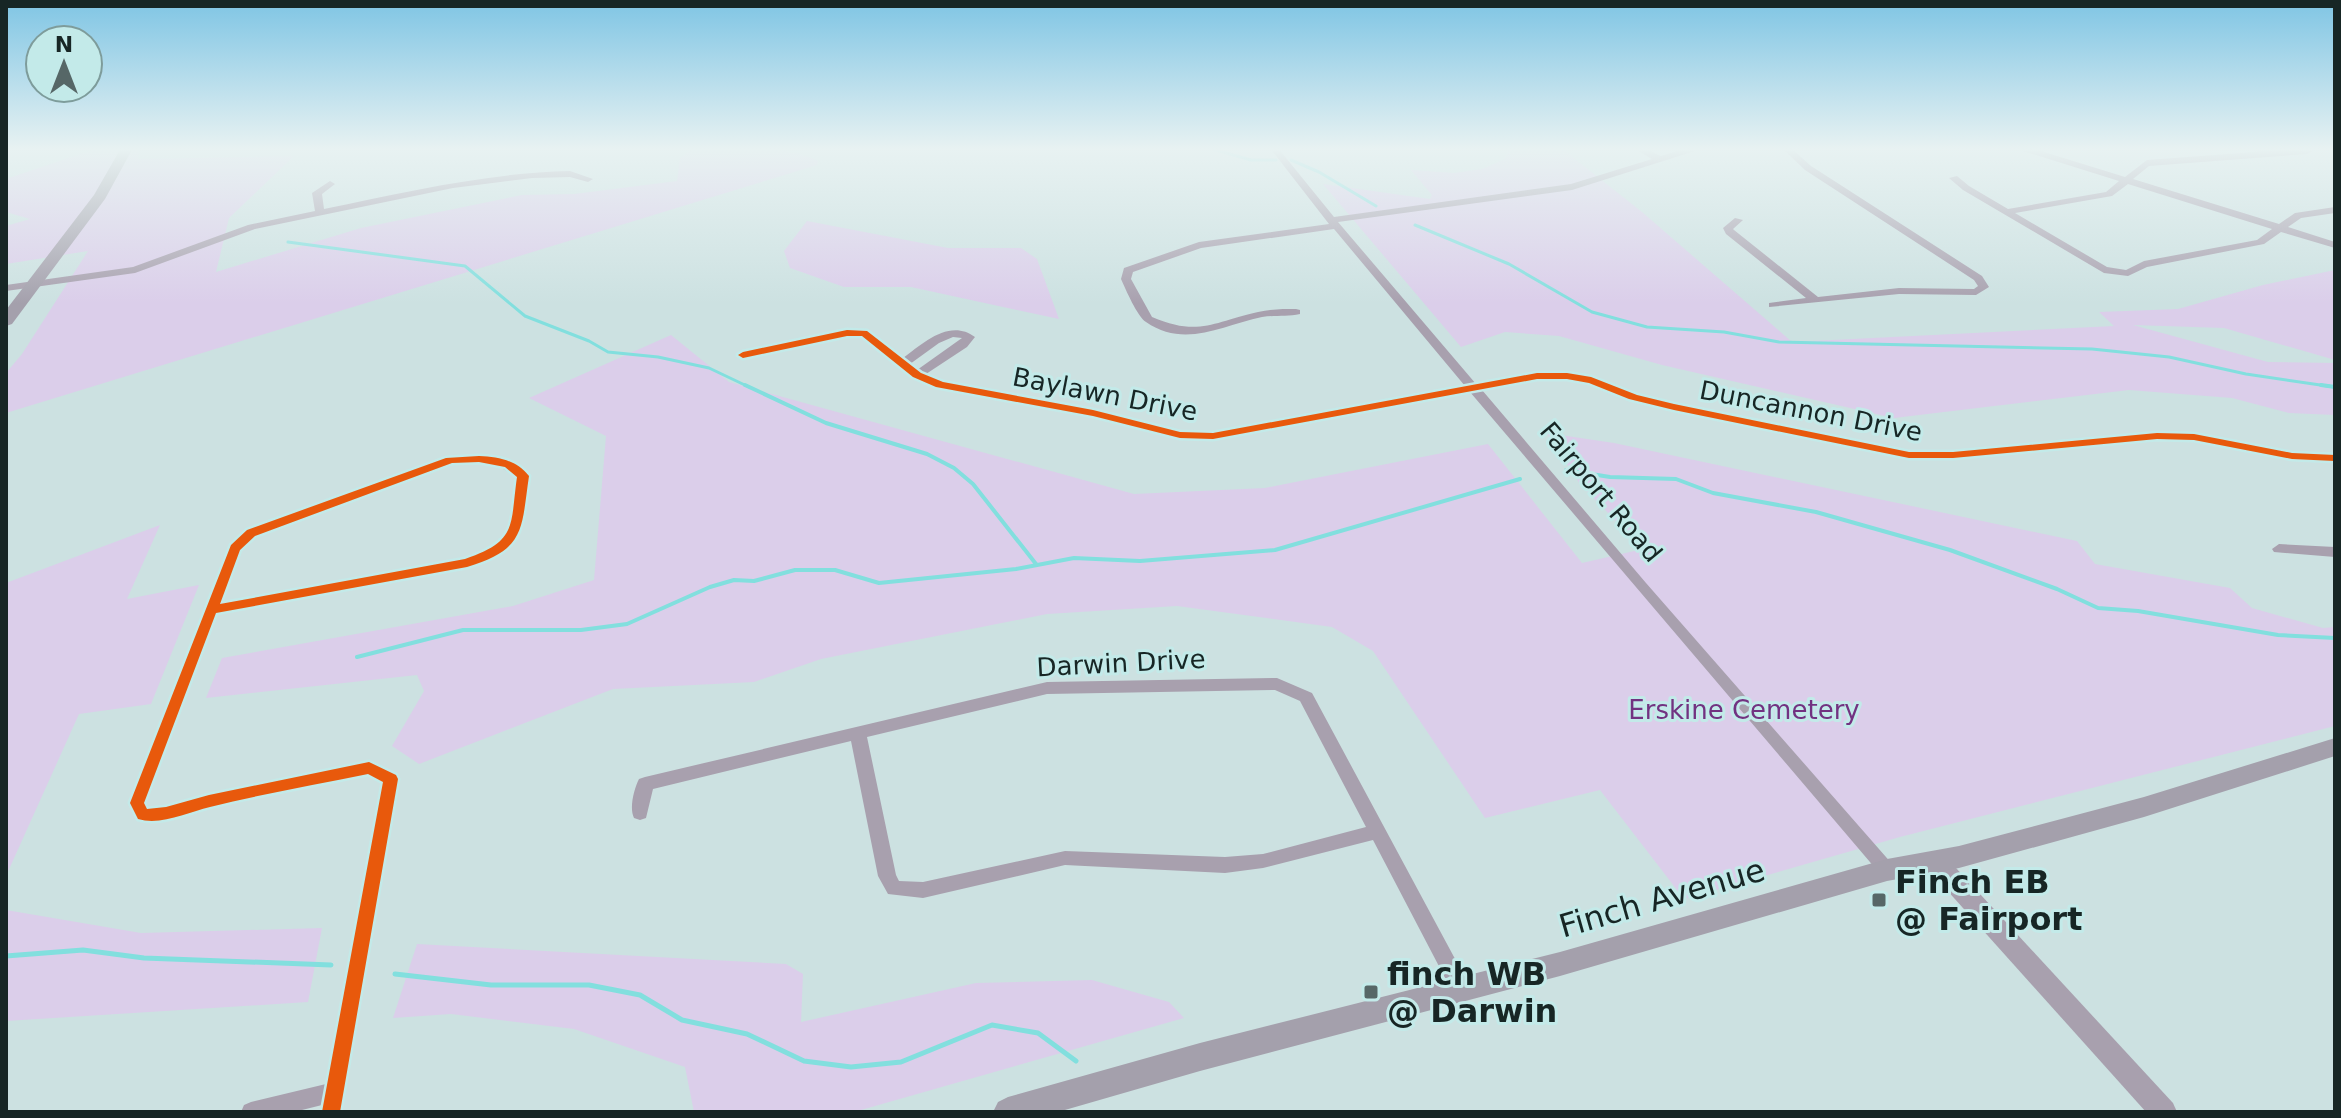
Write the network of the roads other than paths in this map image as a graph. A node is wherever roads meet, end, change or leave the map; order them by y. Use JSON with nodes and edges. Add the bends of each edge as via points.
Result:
{"nodes":[{"id":1,"x":97,"y":200,"type":"edge"},
{"id":2,"x":318,"y":200,"type":"edge"},
{"id":3,"x":381,"y":200,"type":"edge"},
{"id":4,"x":1316,"y":200,"type":"edge"},
{"id":5,"x":1485,"y":200,"type":"edge"},
{"id":6,"x":1858,"y":200,"type":"edge"},
{"id":7,"x":1987,"y":200,"type":"edge"},
{"id":8,"x":2073,"y":200,"type":"edge"},
{"id":9,"x":2196,"y":200,"type":"edge"},
{"id":10,"x":2335,"y":210,"type":"edge"},
{"id":11,"x":320,"y":212,"type":"junction"},
{"id":12,"x":2005,"y":212,"type":"junction"},
{"id":13,"x":1738,"y":220,"type":"dead end"},
{"id":14,"x":1335,"y":223,"type":"junction"},
{"id":15,"x":2284,"y":227,"type":"junction"},
{"id":16,"x":2335,"y":245,"type":"edge"},
{"id":17,"x":33,"y":285,"type":"junction"},
{"id":18,"x":6,"y":288,"type":"edge"},
{"id":19,"x":1814,"y":299,"type":"junction"},
{"id":20,"x":1773,"y":305,"type":"dead end"},
{"id":21,"x":1296,"y":312,"type":"dead end"},
{"id":22,"x":6,"y":321,"type":"edge"},
{"id":23,"x":743,"y":355,"type":"dead end"},
{"id":24,"x":903,"y":364,"type":"junction"},
{"id":25,"x":917,"y":375,"type":"junction"},
{"id":26,"x":1475,"y":388,"type":"junction"},
{"id":27,"x":2335,"y":458,"type":"edge"},
{"id":28,"x":2279,"y":549,"type":"dead end"},
{"id":29,"x":2335,"y":552,"type":"edge"},
{"id":30,"x":211,"y":610,"type":"junction"},
{"id":31,"x":858,"y":735,"type":"junction"},
{"id":32,"x":2335,"y":747,"type":"edge"},
{"id":33,"x":640,"y":813,"type":"dead end"},
{"id":34,"x":1376,"y":832,"type":"junction"},
{"id":35,"x":1936,"y":862,"type":"junction"},
{"id":36,"x":1887,"y":870,"type":"junction"},
{"id":37,"x":1461,"y":989,"type":"junction"},
{"id":38,"x":333,"y":1102,"type":"edge"},
{"id":39,"x":251,"y":1112,"type":"edge"},
{"id":40,"x":1008,"y":1112,"type":"edge"},
{"id":41,"x":2164,"y":1112,"type":"edge"}],
"edges":[{"from":1,"to":17,"type":"main road"},
{"from":2,"to":11,"type":"street"},
{"from":3,"to":11,"type":"street"},
{"from":4,"to":14,"type":"street","name":"Fairport Road"},
{"from":5,"to":14,"type":"street"},
{"from":6,"to":19,"type":"street","via":[[1978,278],[1984,287],[1976,292],[1899,291]]},
{"from":7,"to":12,"type":"street"},
{"from":8,"to":12,"type":"street"},
{"from":9,"to":15,"type":"street"},
{"from":10,"to":15,"type":"street","via":[[2298,215]]},
{"from":11,"to":17,"type":"street","via":[[244,230],[135,270]]},
{"from":12,"to":15,"type":"street","via":[[2104,270],[2121,274],[2144,264],[2260,242]]},
{"from":13,"to":19,"type":"street","via":[[1730,232]]},
{"from":14,"to":21,"type":"street","via":[[1199,245],[1128,270],[1126,279],[1148,319],[1178,329],[1215,331],[1260,315]]},
{"from":14,"to":26,"type":"street","name":"Fairport Road"},
{"from":15,"to":16,"type":"street"},
{"from":17,"to":18,"type":"street"},
{"from":17,"to":22,"type":"main road"},
{"from":19,"to":20,"type":"street"},
{"from":23,"to":24,"type":"street","name":"Baylawn Drive","via":[[864,333]]},
{"from":24,"to":25,"type":"street","name":"Baylawn Drive"},
{"from":24,"to":25,"type":"street","via":[[947,333],[969,337]]},
{"from":25,"to":26,"type":"street","name":"Baylawn Drive","via":[[940,385],[1180,435],[1213,436]]},
{"from":26,"to":27,"type":"street","name":"Duncannon Drive","via":[[1567,376],[1674,407],[1909,455],[2157,436]]},
{"from":26,"to":36,"type":"street","name":"Fairport Road"},
{"from":28,"to":29,"type":"street"},
{"from":30,"to":30,"type":"street","via":[[489,556],[513,538],[523,476],[518,468],[477,457],[450,460],[251,533],[235,548]]},
{"from":30,"to":38,"type":"street","via":[[137,803],[143,815],[369,768],[391,779]]},
{"from":31,"to":33,"type":"street","name":"Darwin Drive","via":[[645,784]]},
{"from":31,"to":34,"type":"street","name":"Darwin Drive","via":[[1047,688],[1277,684],[1306,697]]},
{"from":31,"to":34,"type":"street","via":[[894,889],[923,890],[1065,858],[1225,865],[1263,861]]},
{"from":32,"to":35,"type":"main road","name":"Finch Avenue","via":[[2144,807]]},
{"from":34,"to":37,"type":"street","name":"Darwin Drive"},
{"from":35,"to":36,"type":"main road","name":"Finch Avenue"},
{"from":35,"to":41,"type":"street"},
{"from":36,"to":37,"type":"main road","name":"Finch Avenue"},
{"from":37,"to":40,"type":"main road","name":"Finch Avenue"},
{"from":38,"to":39,"type":"street"}]}
